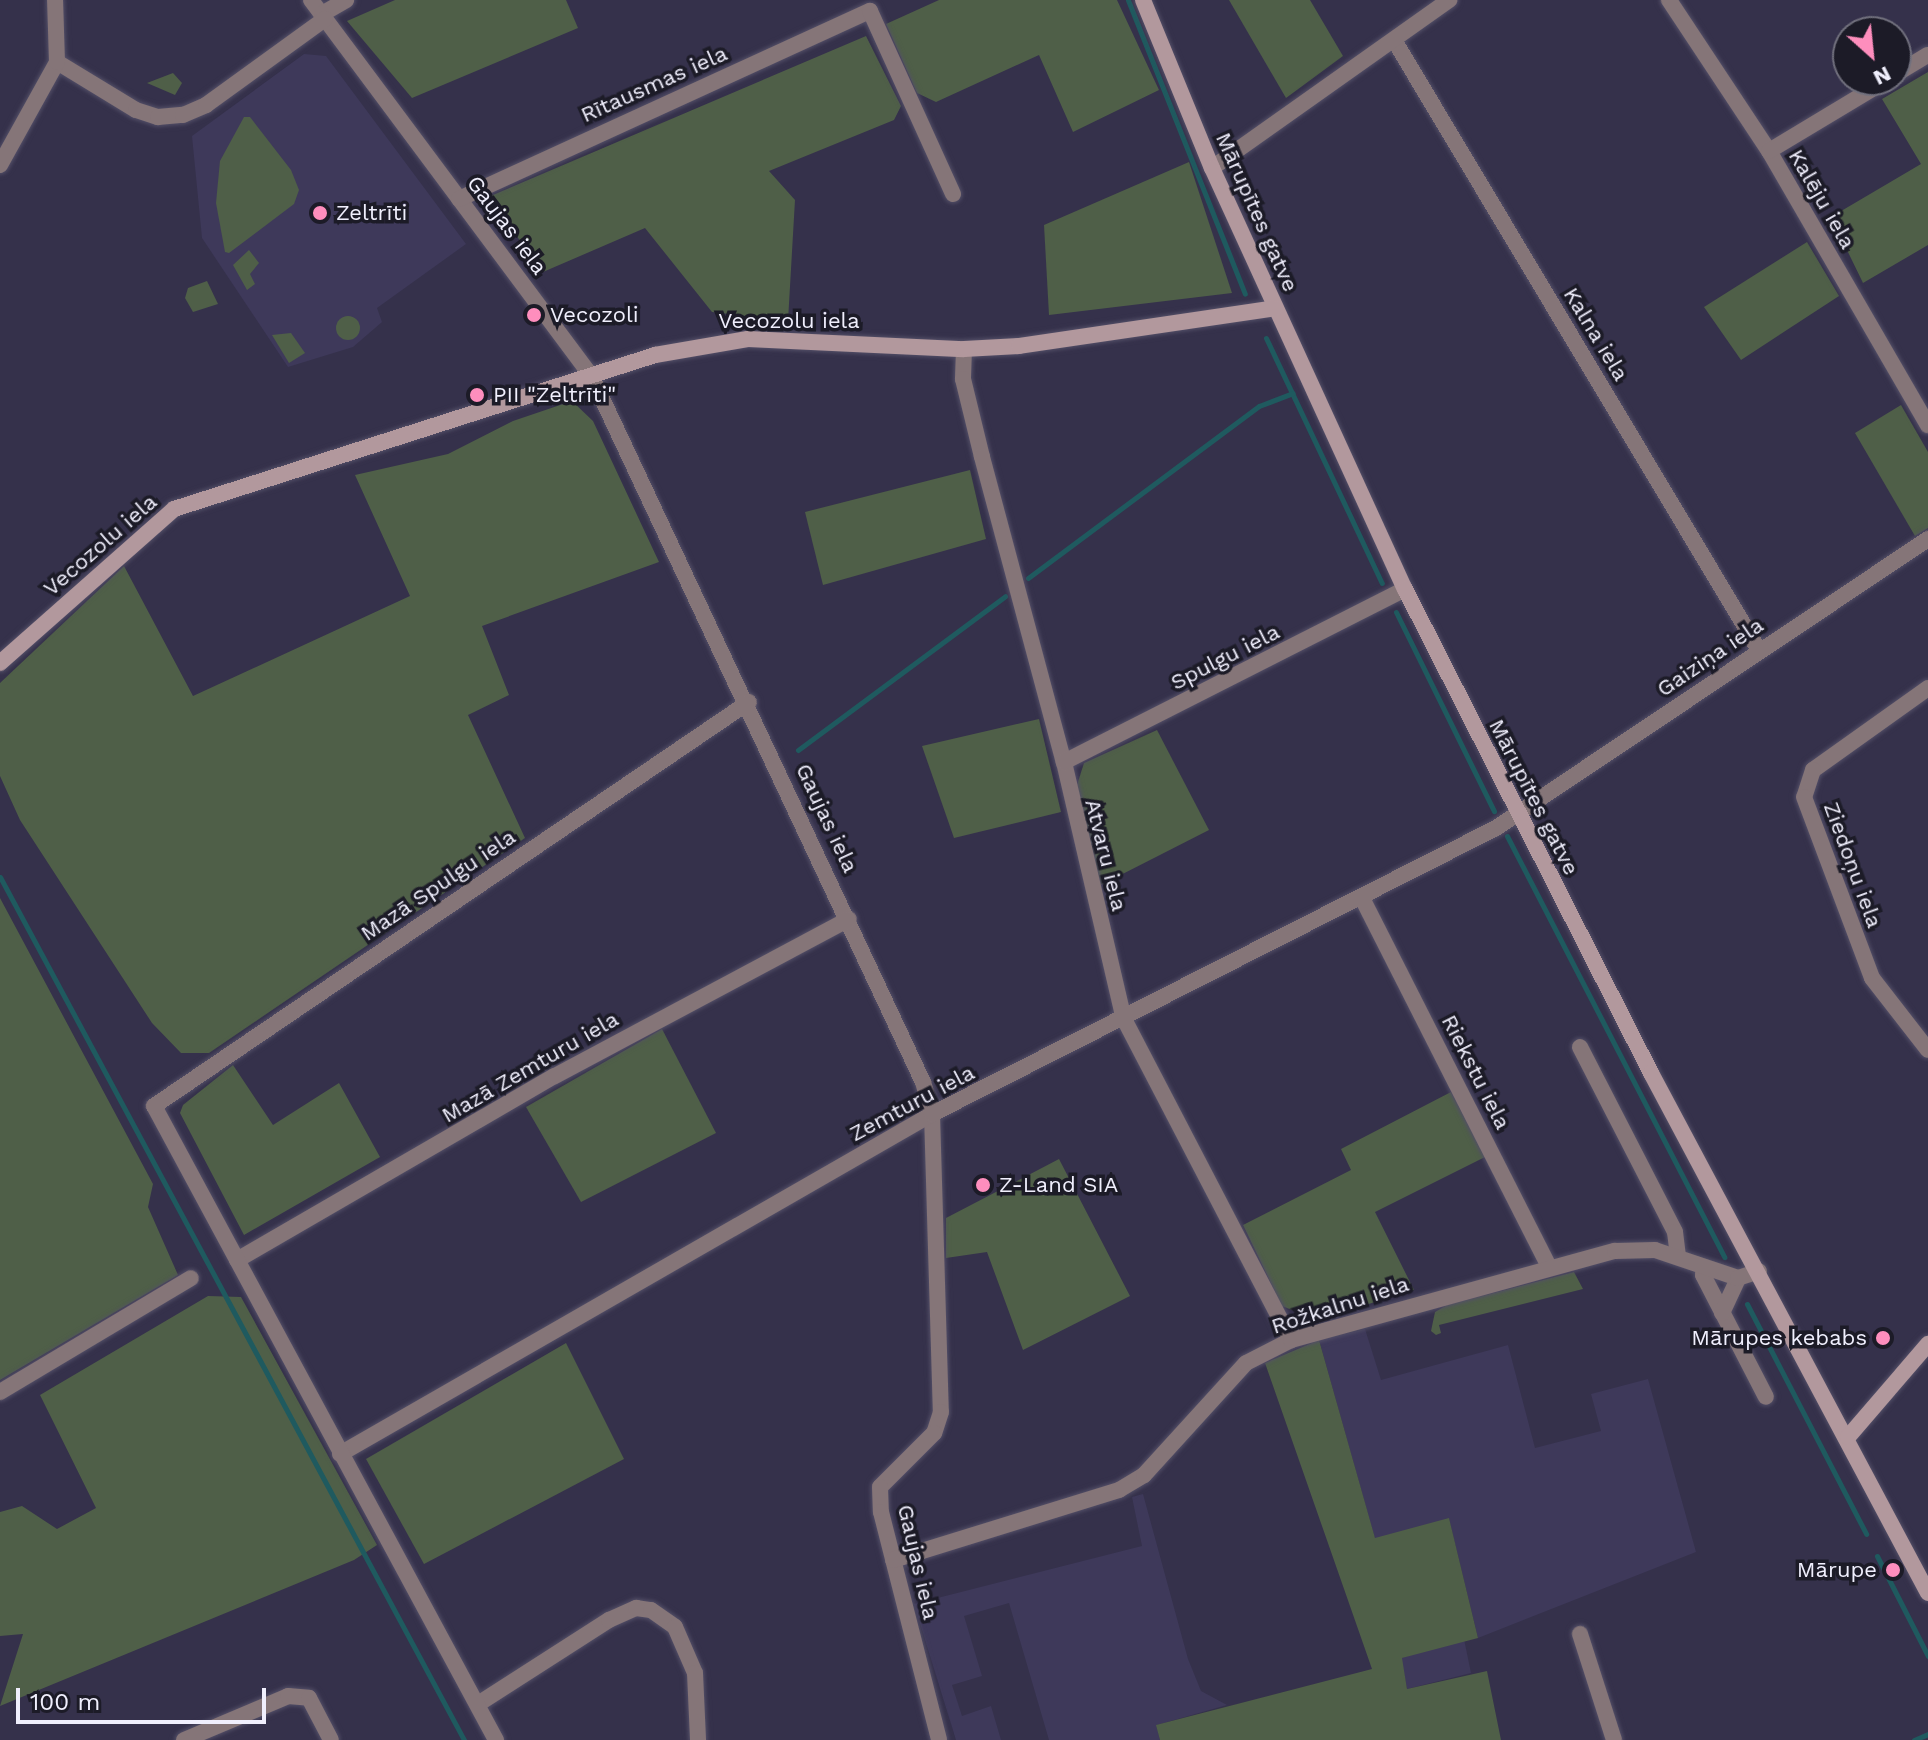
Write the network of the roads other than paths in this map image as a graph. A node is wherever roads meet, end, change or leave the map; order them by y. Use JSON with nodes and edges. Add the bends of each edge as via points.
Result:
{"nodes":[{"id":1,"x":55,"y":0,"type":"edge"},
{"id":2,"x":311,"y":0,"type":"edge"},
{"id":3,"x":346,"y":0,"type":"edge"},
{"id":4,"x":1143,"y":0,"type":"edge"},
{"id":5,"x":1449,"y":0,"type":"edge"},
{"id":6,"x":1669,"y":0,"type":"edge"},
{"id":7,"x":323,"y":16,"type":"junction"},
{"id":8,"x":1394,"y":40,"type":"junction"},
{"id":9,"x":57,"y":62,"type":"junction"},
{"id":10,"x":1860,"y":96,"type":"edge"},
{"id":11,"x":1769,"y":151,"type":"junction"},
{"id":12,"x":0,"y":165,"type":"edge"},
{"id":13,"x":1212,"y":168,"type":"junction"},
{"id":14,"x":953,"y":194,"type":"dead end"},
{"id":15,"x":459,"y":199,"type":"junction"},
{"id":16,"x":1275,"y":308,"type":"junction"},
{"id":17,"x":964,"y":349,"type":"junction"},
{"id":18,"x":591,"y":375,"type":"junction"},
{"id":19,"x":1928,"y":425,"type":"edge"},
{"id":20,"x":1928,"y":539,"type":"edge"},
{"id":21,"x":1405,"y":589,"type":"junction"},
{"id":22,"x":1759,"y":650,"type":"junction"},
{"id":23,"x":0,"y":663,"type":"edge"},
{"id":24,"x":1928,"y":688,"type":"edge"},
{"id":25,"x":749,"y":702,"type":"junction"},
{"id":26,"x":1064,"y":762,"type":"junction"},
{"id":27,"x":1517,"y":813,"type":"junction"},
{"id":28,"x":1362,"y":898,"type":"junction"},
{"id":29,"x":849,"y":919,"type":"junction"},
{"id":30,"x":1124,"y":1019,"type":"junction"},
{"id":31,"x":1580,"y":1047,"type":"dead end"},
{"id":32,"x":1928,"y":1050,"type":"edge"},
{"id":33,"x":932,"y":1114,"type":"junction"},
{"id":34,"x":1678,"y":1256,"type":"junction"},
{"id":35,"x":237,"y":1260,"type":"junction"},
{"id":36,"x":1549,"y":1267,"type":"junction"},
{"id":37,"x":1704,"y":1267,"type":"junction"},
{"id":38,"x":1759,"y":1271,"type":"junction"},
{"id":39,"x":191,"y":1278,"type":"dead end"},
{"id":40,"x":1738,"y":1278,"type":"junction"},
{"id":41,"x":1722,"y":1313,"type":"junction"},
{"id":42,"x":1291,"y":1340,"type":"junction"},
{"id":43,"x":1928,"y":1344,"type":"edge"},
{"id":44,"x":0,"y":1392,"type":"edge"},
{"id":45,"x":1766,"y":1397,"type":"dead end"},
{"id":46,"x":1848,"y":1437,"type":"junction"},
{"id":47,"x":340,"y":1454,"type":"junction"},
{"id":48,"x":893,"y":1560,"type":"junction"},
{"id":49,"x":1928,"y":1593,"type":"edge"},
{"id":50,"x":1580,"y":1634,"type":"dead end"},
{"id":51,"x":478,"y":1704,"type":"junction"},
{"id":52,"x":184,"y":1740,"type":"edge"},
{"id":53,"x":331,"y":1740,"type":"edge"},
{"id":54,"x":496,"y":1740,"type":"edge"},
{"id":55,"x":698,"y":1740,"type":"edge"},
{"id":56,"x":939,"y":1740,"type":"edge"},
{"id":57,"x":1614,"y":1740,"type":"edge"}],
"edges":[{"from":1,"to":9,"type":"street"},
{"from":2,"to":7,"type":"street","name":"Gaujas iela"},
{"from":3,"to":7,"type":"street"},
{"from":4,"to":13,"type":"street","name":"Mārupītes gatve"},
{"from":5,"to":8,"type":"street"},
{"from":6,"to":11,"type":"street","name":"Kalēju iela"},
{"from":7,"to":9,"type":"street","via":[[206,105],[183,115],[158,117],[136,110]]},
{"from":7,"to":15,"type":"street","name":"Gaujas iela"},
{"from":8,"to":13,"type":"street"},
{"from":8,"to":22,"type":"street","name":"Kalna iela"},
{"from":9,"to":12,"type":"street"},
{"from":10,"to":11,"type":"street"},
{"from":11,"to":19,"type":"street","name":"Kalēju iela"},
{"from":13,"to":16,"type":"street","name":"Mārupītes gatve"},
{"from":14,"to":15,"type":"street","name":"Rītausmas iela","via":[[870,11]]},
{"from":15,"to":18,"type":"street","name":"Gaujas iela"},
{"from":16,"to":17,"type":"street","name":"Vecozolu iela","via":[[1019,346]]},
{"from":16,"to":21,"type":"street","name":"Mārupītes gatve"},
{"from":17,"to":18,"type":"street","name":"Vecozolu iela","via":[[748,339],[700,344]]},
{"from":17,"to":26,"type":"street","name":"Atvaru iela","via":[[963,379]]},
{"from":18,"to":23,"type":"street","name":"Vecozolu iela","via":[[174,509]]},
{"from":18,"to":25,"type":"street","name":"Gaujas iela"},
{"from":20,"to":22,"type":"street","name":"Gaiziņa iela"},
{"from":21,"to":26,"type":"street","name":"Spulgu iela"},
{"from":21,"to":27,"type":"street","name":"Mārupītes gatve"},
{"from":22,"to":27,"type":"street","name":"Gaiziņa iela"},
{"from":24,"to":32,"type":"street","name":"Ziedoņu iela","via":[[1813,770],[1804,797],[1872,978]]},
{"from":25,"to":29,"type":"street","name":"Gaujas iela"},
{"from":25,"to":35,"type":"street","name":"Mazā Spulgu iela","via":[[154,1106]]},
{"from":26,"to":30,"type":"street","name":"Atvaru iela"},
{"from":27,"to":28,"type":"street","name":"Zemturu iela"},
{"from":27,"to":38,"type":"street","name":"Mārupītes gatve"},
{"from":28,"to":30,"type":"street","name":"Zemturu iela"},
{"from":28,"to":36,"type":"street","name":"Riekstu iela"},
{"from":29,"to":33,"type":"street","name":"Gaujas iela","via":[[923,1082]]},
{"from":29,"to":35,"type":"street","name":"Mazā Zemturu iela","via":[[609,1046]]},
{"from":30,"to":33,"type":"street","name":"Zemturu iela"},
{"from":30,"to":42,"type":"street","name":"Atvaru iela"},
{"from":31,"to":34,"type":"street","via":[[1675,1232]]},
{"from":33,"to":47,"type":"street","name":"Zemturu iela"},
{"from":33,"to":48,"type":"street","name":"Gaujas iela","via":[[941,1412],[934,1433],[880,1487]]},
{"from":34,"to":36,"type":"street","name":"Rožkalnu iela","via":[[1634,1248]]},
{"from":34,"to":37,"type":"street","name":"Rožkalnu iela"},
{"from":35,"to":47,"type":"street"},
{"from":36,"to":42,"type":"street","name":"Rožkalnu iela"},
{"from":37,"to":40,"type":"street","name":"Rožkalnu iela"},
{"from":37,"to":41,"type":"street"},
{"from":38,"to":40,"type":"street"},
{"from":38,"to":46,"type":"street","name":"Mārupītes gatve"},
{"from":39,"to":44,"type":"street"},
{"from":40,"to":41,"type":"street"},
{"from":41,"to":45,"type":"street"},
{"from":42,"to":48,"type":"street","name":"Rožkalnu iela","via":[[1246,1363],[1144,1475],[1119,1490]]},
{"from":43,"to":46,"type":"street"},
{"from":46,"to":49,"type":"street","name":"Mārupītes gatve"},
{"from":47,"to":51,"type":"street"},
{"from":48,"to":56,"type":"street","name":"Gaujas iela"},
{"from":50,"to":57,"type":"street"},
{"from":51,"to":54,"type":"street"},
{"from":51,"to":55,"type":"street","via":[[609,1620],[636,1608],[651,1610],[675,1627],[695,1673]]},
{"from":52,"to":53,"type":"street","via":[[288,1696],[309,1698]]}]}
